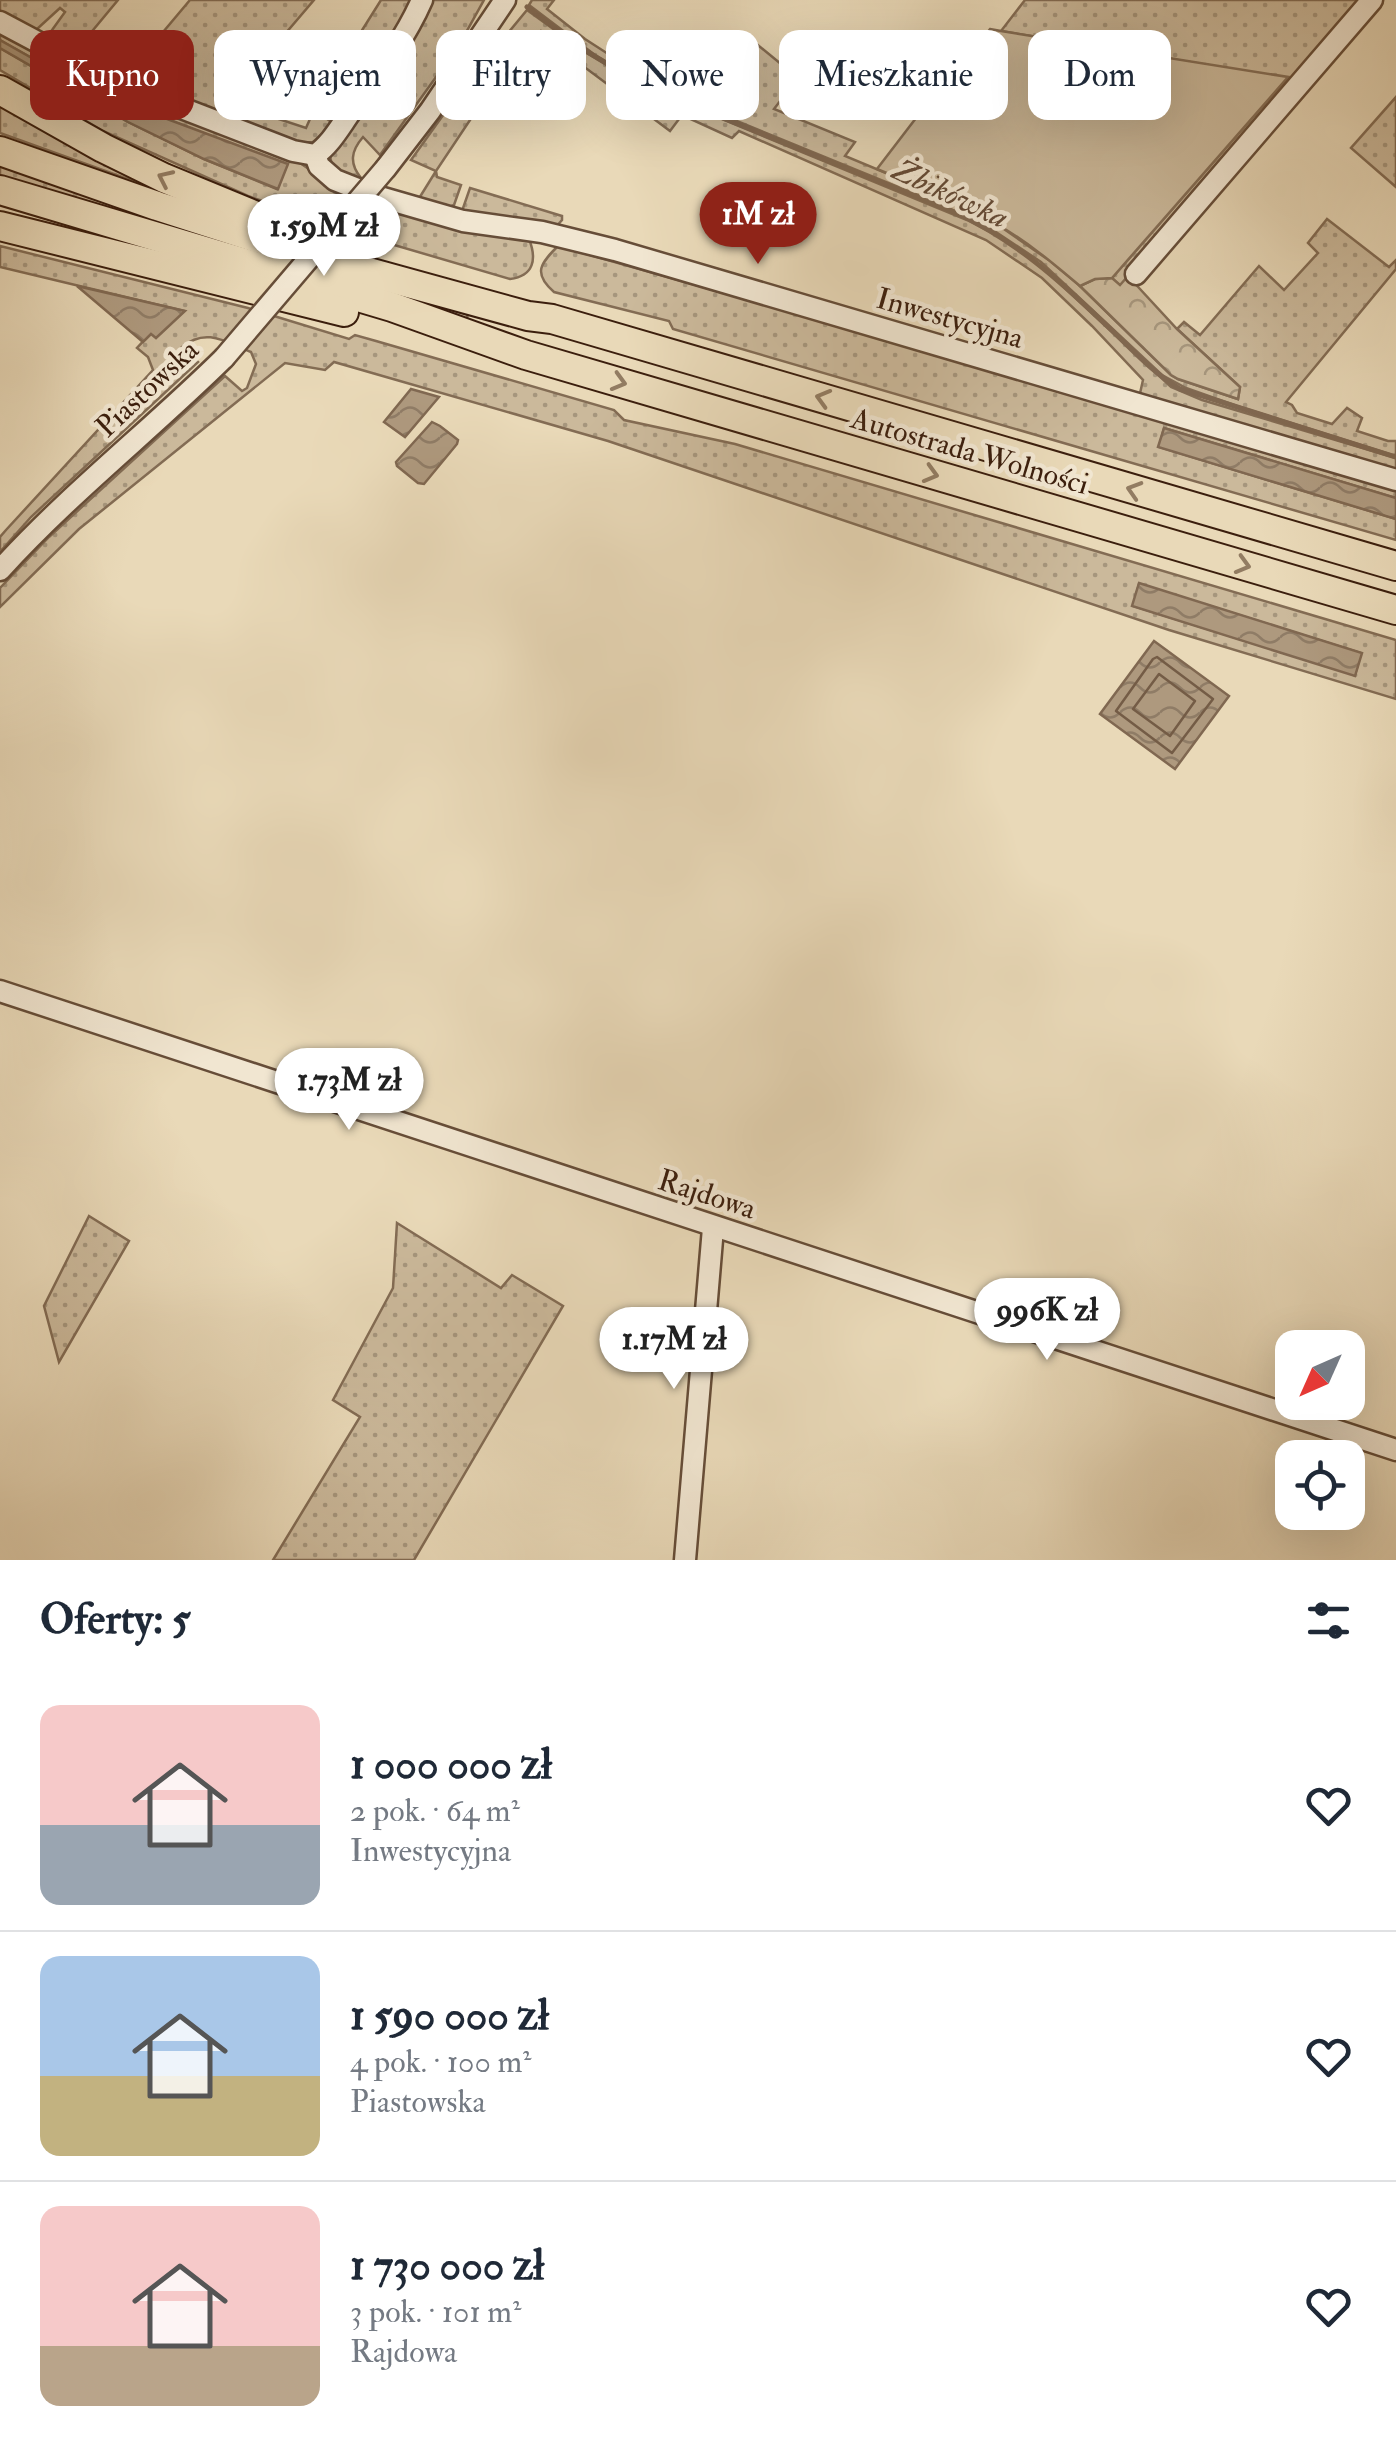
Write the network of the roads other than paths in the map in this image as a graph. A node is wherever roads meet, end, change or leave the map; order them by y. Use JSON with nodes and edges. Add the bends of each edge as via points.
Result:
{"nodes":[{"id":1,"x":422,"y":0,"type":"edge"},
{"id":2,"x":505,"y":0,"type":"edge"},
{"id":3,"x":1372,"y":0,"type":"edge"},
{"id":4,"x":0,"y":22,"type":"edge"},
{"id":5,"x":0,"y":90,"type":"edge"},
{"id":6,"x":0,"y":151,"type":"edge"},
{"id":7,"x":315,"y":155,"type":"junction"},
{"id":8,"x":0,"y":190,"type":"edge"},
{"id":9,"x":0,"y":226,"type":"edge"},
{"id":10,"x":1136,"y":274,"type":"dead end"},
{"id":11,"x":552,"y":319,"type":"junction"},
{"id":12,"x":526,"y":355,"type":"junction"},
{"id":13,"x":1396,"y":480,"type":"edge"},
{"id":14,"x":1396,"y":566,"type":"edge"},
{"id":15,"x":0,"y":570,"type":"edge"},
{"id":16,"x":1396,"y":610,"type":"edge"},
{"id":17,"x":0,"y":991,"type":"edge"},
{"id":18,"x":713,"y":1228,"type":"junction"},
{"id":19,"x":1396,"y":1450,"type":"edge"},
{"id":20,"x":684,"y":1560,"type":"edge"}],
"edges":[{"from":1,"to":7,"type":"street","via":[[380,72]]},
{"from":2,"to":15,"type":"street","name":"Piastowska","bridge":true,"via":[[386,168],[224,358]]},
{"from":3,"to":10,"type":"street"},
{"from":4,"to":7,"type":"street","via":[[109,80]]},
{"from":11,"to":5,"type":"highway","one_way":true,"via":[[522,302],[222,204]]},
{"from":6,"to":11,"type":"highway","via":[[332,262]]},
{"from":7,"to":13,"type":"street","name":"Inwestycyjna","via":[[335,180],[373,195],[463,221],[615,250]]},
{"from":8,"to":12,"type":"highway","via":[[392,307]]},
{"from":9,"to":12,"type":"highway"},
{"from":14,"to":11,"type":"highway","one_way":true},
{"from":12,"to":16,"type":"highway","name":"Autostrada Wolności","one_way":true},
{"from":17,"to":18,"type":"street","name":"Rajdowa"},
{"from":18,"to":19,"type":"street","name":"Rajdowa"},
{"from":18,"to":20,"type":"street"}]}
